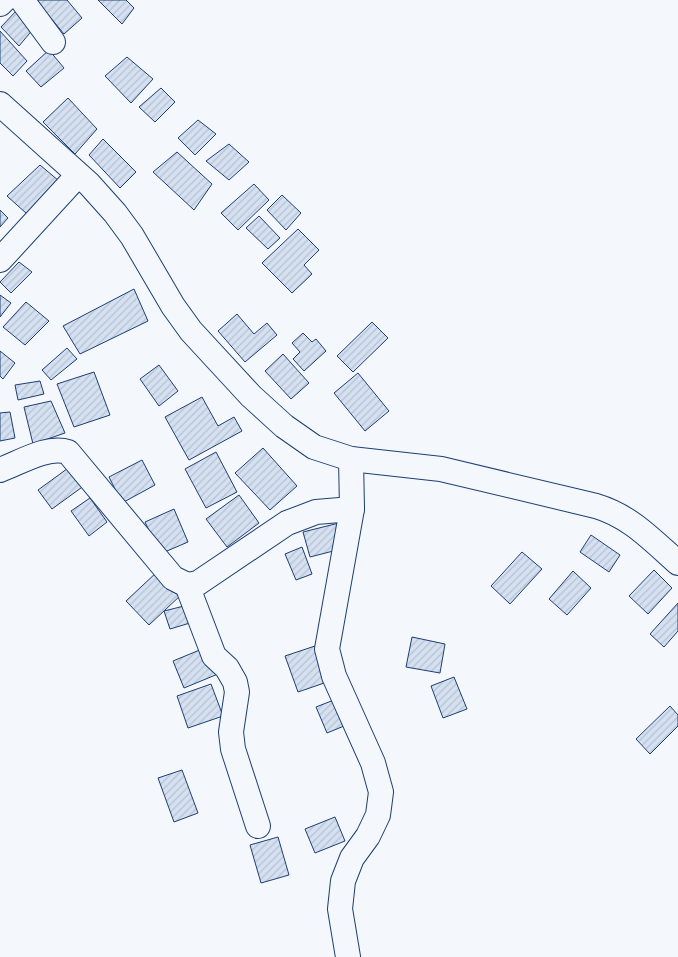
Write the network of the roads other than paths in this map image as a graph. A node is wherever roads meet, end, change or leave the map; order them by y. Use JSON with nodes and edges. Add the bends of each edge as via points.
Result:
{"nodes":[{"id":1,"x":4,"y":0,"type":"edge"},
{"id":2,"x":22,"y":0,"type":"edge"},
{"id":3,"x":0,"y":4,"type":"edge"},
{"id":4,"x":53,"y":42,"type":"dead end"},
{"id":5,"x":0,"y":104,"type":"edge"},
{"id":6,"x":78,"y":175,"type":"junction"},
{"id":7,"x":0,"y":260,"type":"edge"},
{"id":8,"x":351,"y":459,"type":"junction"},
{"id":9,"x":0,"y":470,"type":"edge"},
{"id":10,"x":352,"y":509,"type":"junction"},
{"id":11,"x":678,"y":563,"type":"edge"},
{"id":12,"x":187,"y":585,"type":"junction"},
{"id":13,"x":258,"y":826,"type":"dead end"},
{"id":14,"x":348,"y":957,"type":"edge"}],
"edges":[{"from":1,"to":3,"type":"street"},
{"from":2,"to":4,"type":"street"},
{"from":5,"to":6,"type":"street"},
{"from":6,"to":7,"type":"street"},
{"from":6,"to":8,"type":"street","via":[[115,213],[132,236],[172,306],[251,396],[284,426],[314,447]]},
{"from":8,"to":10,"type":"street"},
{"from":8,"to":11,"type":"street","via":[[441,469],[609,510],[635,524]]},
{"from":9,"to":12,"type":"street","via":[[48,452],[60,449],[68,452],[173,578]]},
{"from":10,"to":12,"type":"street","via":[[316,512],[287,523],[198,583]]},
{"from":10,"to":14,"type":"street","via":[[327,649],[334,676],[373,762],[381,792],[378,815],[352,858],[343,882],[340,909]]},
{"from":12,"to":13,"type":"street","via":[[214,656],[227,668],[235,682],[237,692],[231,732],[233,749]]}]}
